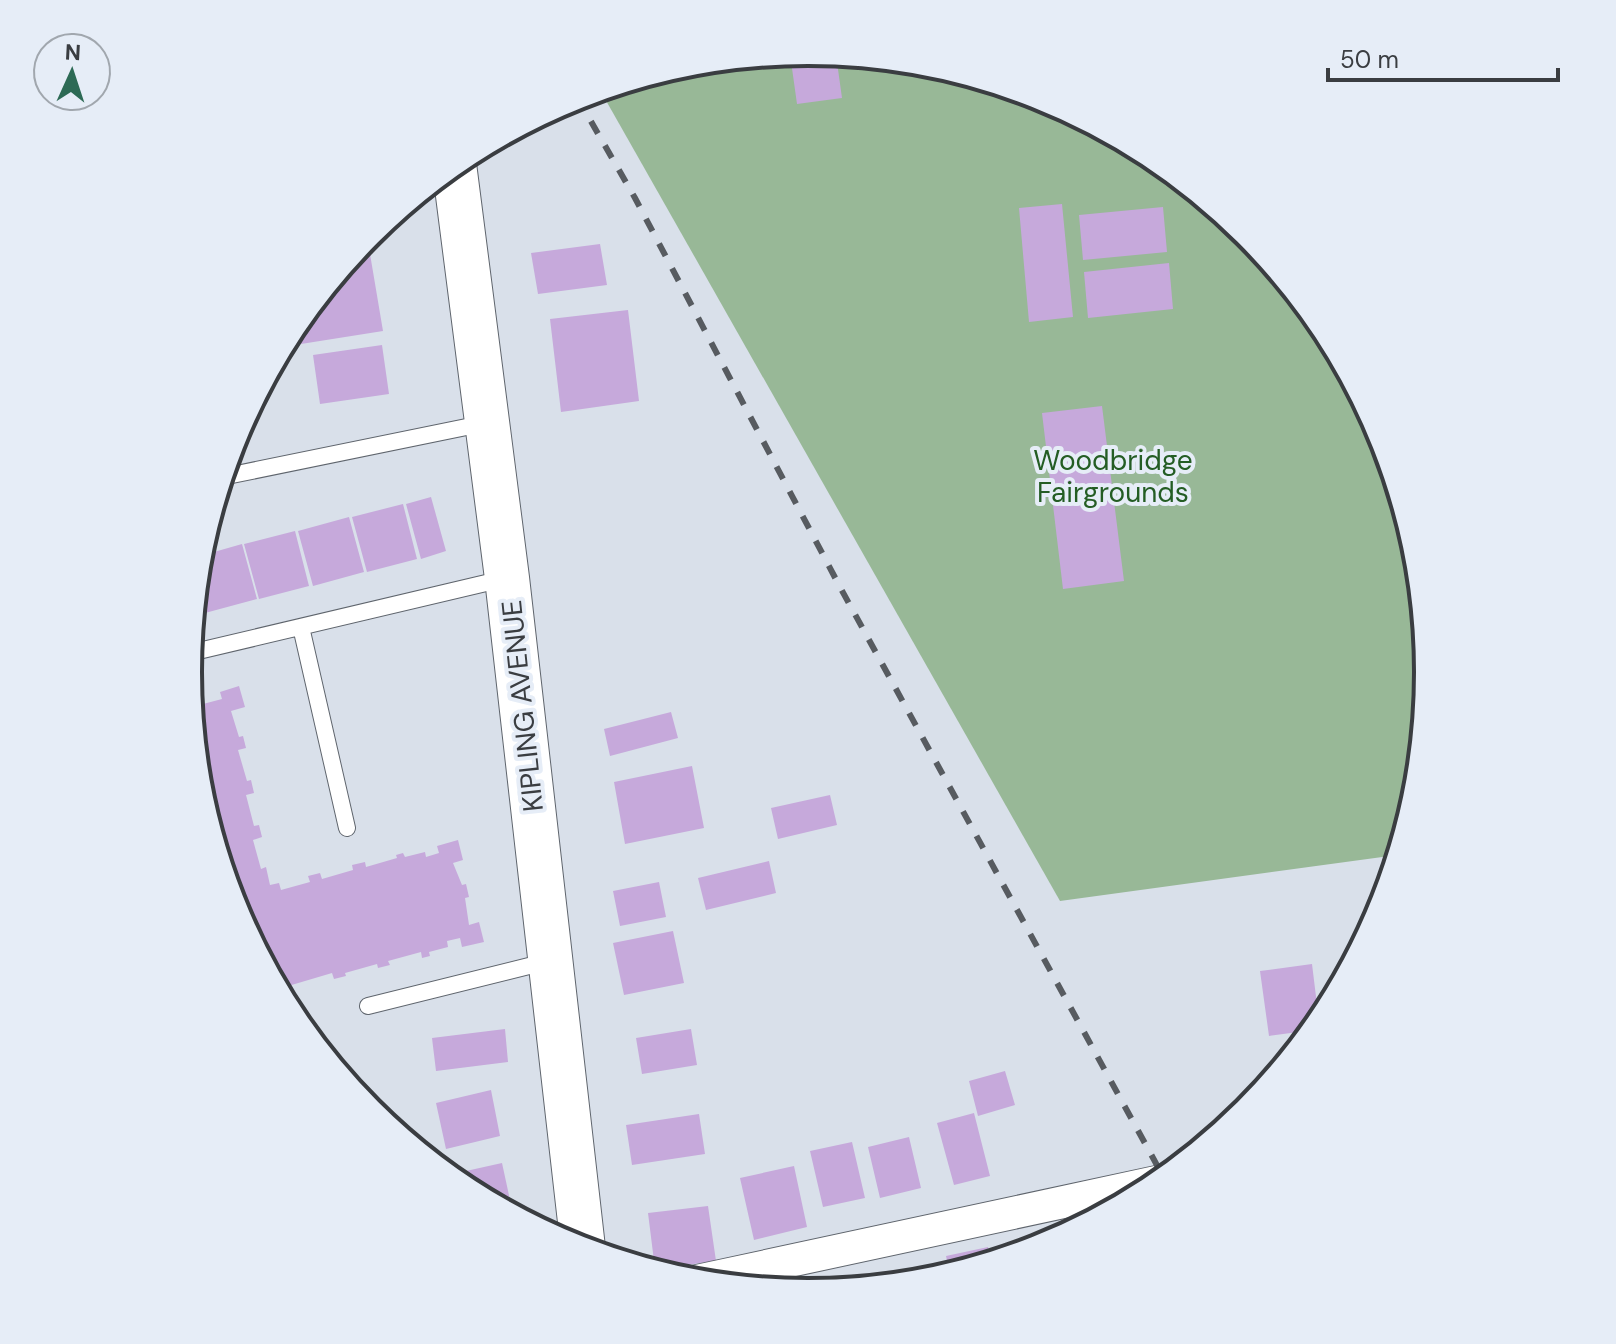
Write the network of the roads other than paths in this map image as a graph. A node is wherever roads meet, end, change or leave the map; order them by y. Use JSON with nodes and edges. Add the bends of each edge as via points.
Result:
{"nodes":[{"id":1,"x":456,"y":179,"type":"edge"},
{"id":2,"x":488,"y":423,"type":"junction"},
{"id":3,"x":235,"y":474,"type":"edge"},
{"id":4,"x":507,"y":578,"type":"junction"},
{"id":5,"x":301,"y":627,"type":"junction"},
{"id":6,"x":203,"y":650,"type":"edge"},
{"id":7,"x":347,"y":828,"type":"dead end"},
{"id":8,"x":551,"y":961,"type":"junction"},
{"id":9,"x":368,"y":1006,"type":"dead end"},
{"id":10,"x":1124,"y":1189,"type":"edge"},
{"id":11,"x":581,"y":1234,"type":"edge"},
{"id":12,"x":732,"y":1273,"type":"edge"}],
"edges":[{"from":1,"to":2,"type":"street","name":"KIPLING AVENUE"},
{"from":2,"to":3,"type":"lane"},
{"from":2,"to":4,"type":"street","name":"KIPLING AVENUE"},
{"from":4,"to":5,"type":"lane"},
{"from":4,"to":8,"type":"street","name":"KIPLING AVENUE"},
{"from":5,"to":6,"type":"lane"},
{"from":5,"to":7,"type":"lane"},
{"from":8,"to":9,"type":"lane"},
{"from":8,"to":11,"type":"street","name":"KIPLING AVENUE"},
{"from":10,"to":12,"type":"street"}]}
